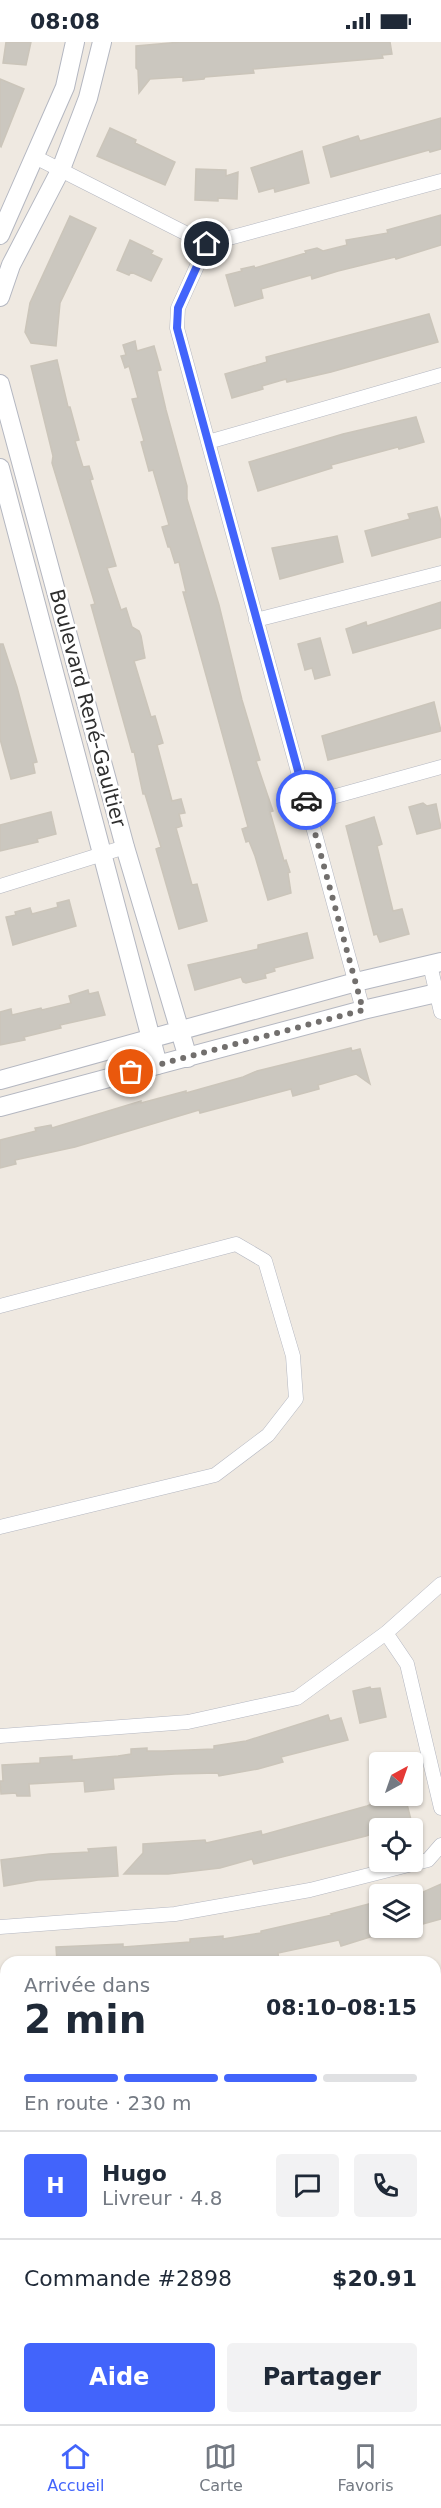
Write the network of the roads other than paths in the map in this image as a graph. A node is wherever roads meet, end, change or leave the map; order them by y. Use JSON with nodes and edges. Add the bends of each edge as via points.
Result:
{"nodes":[{"id":1,"x":75,"y":42,"type":"edge"},
{"id":2,"x":102,"y":42,"type":"edge"},
{"id":3,"x":35,"y":157,"type":"junction"},
{"id":4,"x":61,"y":169,"type":"junction"},
{"id":5,"x":441,"y":182,"type":"edge"},
{"id":6,"x":0,"y":235,"type":"edge"},
{"id":7,"x":207,"y":244,"type":"junction"},
{"id":8,"x":6,"y":266,"type":"edge"},
{"id":9,"x":0,"y":297,"type":"edge"},
{"id":10,"x":441,"y":375,"type":"edge"},
{"id":11,"x":0,"y":384,"type":"edge"},
{"id":12,"x":208,"y":442,"type":"junction"},
{"id":13,"x":0,"y":468,"type":"edge"},
{"id":14,"x":441,"y":573,"type":"edge"},
{"id":15,"x":256,"y":620,"type":"junction"},
{"id":16,"x":441,"y":767,"type":"edge"},
{"id":17,"x":307,"y":804,"type":"junction"},
{"id":18,"x":126,"y":847,"type":"junction"},
{"id":19,"x":104,"y":854,"type":"junction"},
{"id":20,"x":0,"y":886,"type":"edge"},
{"id":21,"x":435,"y":964,"type":"edge"},
{"id":22,"x":356,"y":982,"type":"junction"},
{"id":23,"x":439,"y":993,"type":"edge"},
{"id":24,"x":363,"y":1010,"type":"junction"},
{"id":25,"x":441,"y":1012,"type":"edge"},
{"id":26,"x":180,"y":1031,"type":"junction"},
{"id":27,"x":151,"y":1040,"type":"junction"},
{"id":28,"x":188,"y":1058,"type":"junction"},
{"id":29,"x":158,"y":1065,"type":"junction"},
{"id":30,"x":0,"y":1080,"type":"edge"},
{"id":31,"x":0,"y":1107,"type":"edge"},
{"id":32,"x":0,"y":1306,"type":"edge"},
{"id":33,"x":0,"y":1527,"type":"edge"},
{"id":34,"x":441,"y":1584,"type":"edge"},
{"id":35,"x":386,"y":1634,"type":"junction"},
{"id":36,"x":0,"y":1736,"type":"edge"},
{"id":37,"x":441,"y":1808,"type":"edge"},
{"id":38,"x":441,"y":1845,"type":"edge"},
{"id":39,"x":0,"y":1927,"type":"edge"}],
"edges":[{"from":1,"to":3,"type":"street","via":[[65,87]]},
{"from":2,"to":4,"type":"street","via":[[88,98]]},
{"from":3,"to":4,"type":"street"},
{"from":3,"to":6,"type":"street"},
{"from":4,"to":7,"type":"street"},
{"from":4,"to":8,"type":"street"},
{"from":5,"to":7,"type":"street"},
{"from":7,"to":12,"type":"street","via":[[178,308],[177,328]]},
{"from":8,"to":9,"type":"street"},
{"from":10,"to":12,"type":"street"},
{"from":11,"to":18,"type":"street","name":"Boulevard René-Gaultier"},
{"from":12,"to":15,"type":"street"},
{"from":13,"to":19,"type":"street","name":"Boulevard René-Gaultier"},
{"from":14,"to":15,"type":"street"},
{"from":15,"to":17,"type":"street"},
{"from":16,"to":17,"type":"street"},
{"from":17,"to":22,"type":"street"},
{"from":18,"to":19,"type":"street"},
{"from":18,"to":26,"type":"street","name":"Boulevard René-Gaultier"},
{"from":19,"to":20,"type":"street"},
{"from":19,"to":27,"type":"street","name":"Boulevard René-Gaultier"},
{"from":21,"to":22,"type":"street"},
{"from":21,"to":23,"type":"street"},
{"from":22,"to":24,"type":"street"},
{"from":22,"to":26,"type":"street"},
{"from":23,"to":24,"type":"street"},
{"from":23,"to":25,"type":"street"},
{"from":24,"to":28,"type":"street"},
{"from":26,"to":27,"type":"street"},
{"from":26,"to":28,"type":"street","name":"Boulevard René-Gaultier"},
{"from":27,"to":29,"type":"street","name":"Boulevard René-Gaultier"},
{"from":27,"to":30,"type":"street"},
{"from":28,"to":29,"type":"street"},
{"from":29,"to":31,"type":"street"},
{"from":32,"to":33,"type":"street","via":[[236,1244],[265,1261],[293,1356],[296,1399],[268,1435],[215,1475]]},
{"from":34,"to":35,"type":"street"},
{"from":35,"to":36,"type":"street","via":[[297,1698],[188,1722]]},
{"from":35,"to":37,"type":"street","via":[[407,1664]]},
{"from":38,"to":39,"type":"street","via":[[428,1860],[310,1890],[175,1914]]}]}
